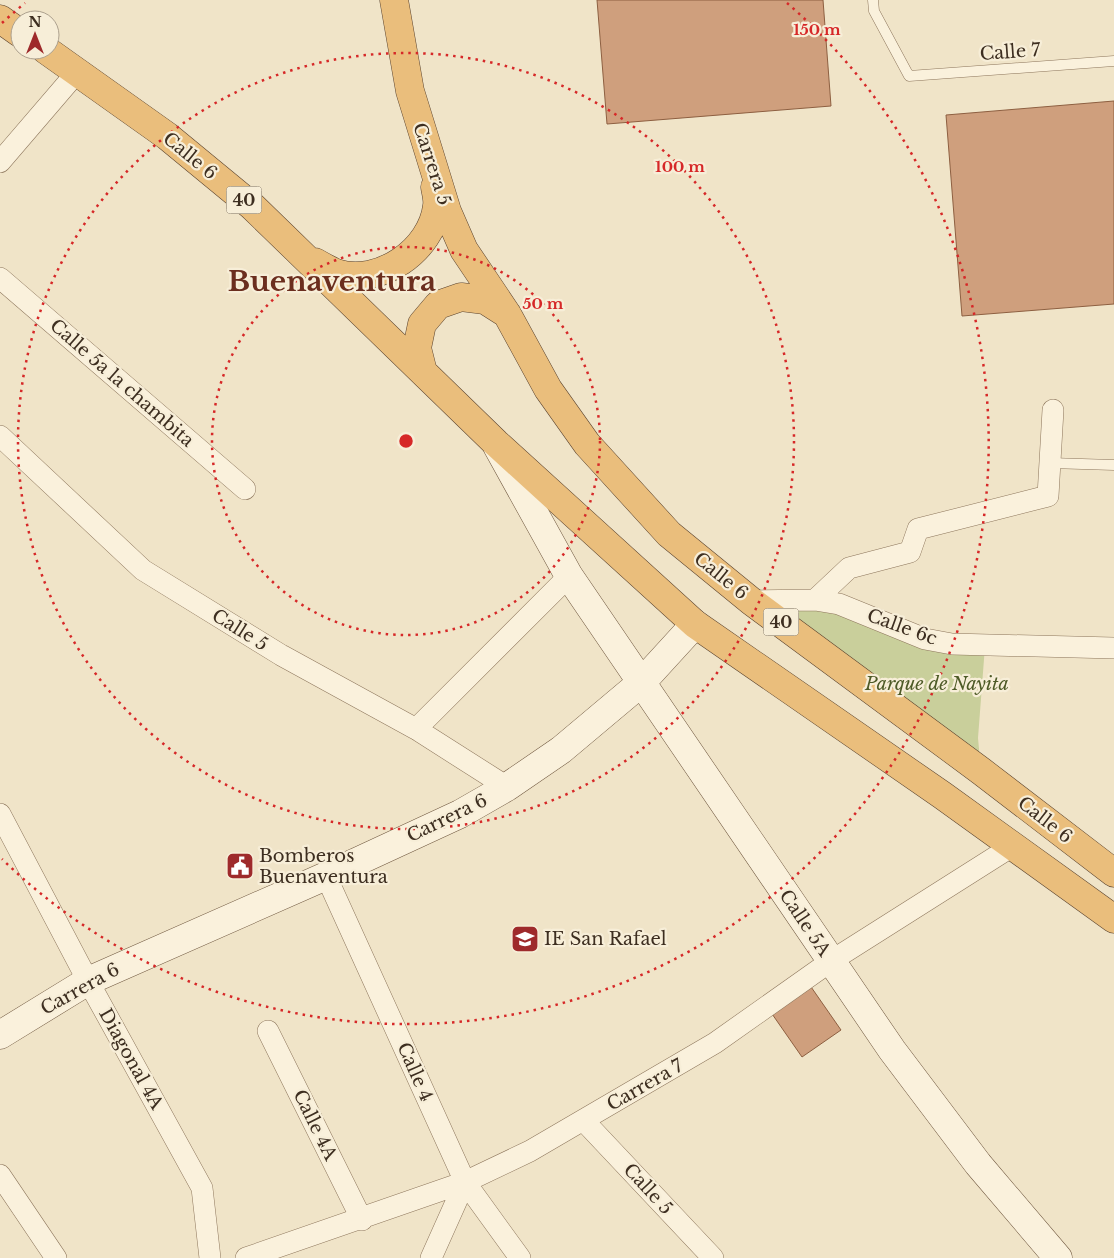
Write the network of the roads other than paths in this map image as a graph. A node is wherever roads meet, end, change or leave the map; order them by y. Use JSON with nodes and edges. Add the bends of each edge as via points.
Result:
{"nodes":[{"id":1,"x":394,"y":0,"type":"edge"},
{"id":2,"x":874,"y":0,"type":"edge"},
{"id":3,"x":60,"y":59,"type":"edge"},
{"id":4,"x":1114,"y":61,"type":"edge"},
{"id":5,"x":78,"y":71,"type":"junction"},
{"id":6,"x":0,"y":162,"type":"edge"},
{"id":7,"x":434,"y":173,"type":"junction"},
{"id":8,"x":307,"y":258,"type":"junction"},
{"id":9,"x":0,"y":278,"type":"edge"},
{"id":10,"x":507,"y":314,"type":"junction"},
{"id":11,"x":424,"y":372,"type":"junction"},
{"id":12,"x":1053,"y":410,"type":"dead end"},
{"id":13,"x":0,"y":436,"type":"edge"},
{"id":14,"x":496,"y":443,"type":"junction"},
{"id":15,"x":1050,"y":463,"type":"junction"},
{"id":16,"x":1114,"y":465,"type":"edge"},
{"id":17,"x":245,"y":489,"type":"dead end"},
{"id":18,"x":568,"y":576,"type":"junction"},
{"id":19,"x":751,"y":600,"type":"junction"},
{"id":20,"x":815,"y":600,"type":"junction"},
{"id":21,"x":696,"y":624,"type":"junction"},
{"id":22,"x":1114,"y":648,"type":"edge"},
{"id":23,"x":642,"y":682,"type":"junction"},
{"id":24,"x":416,"y":729,"type":"junction"},
{"id":25,"x":507,"y":787,"type":"junction"},
{"id":26,"x":0,"y":814,"type":"edge"},
{"id":27,"x":1011,"y":846,"type":"junction"},
{"id":28,"x":1114,"y":873,"type":"edge"},
{"id":29,"x":326,"y":876,"type":"junction"},
{"id":30,"x":1114,"y":919,"type":"edge"},
{"id":31,"x":832,"y":961,"type":"junction"},
{"id":32,"x":88,"y":981,"type":"junction"},
{"id":33,"x":268,"y":1031,"type":"dead end"},
{"id":34,"x":0,"y":1035,"type":"edge"},
{"id":35,"x":584,"y":1121,"type":"junction"},
{"id":36,"x":0,"y":1175,"type":"edge"},
{"id":37,"x":465,"y":1182,"type":"junction"},
{"id":38,"x":362,"y":1220,"type":"junction"},
{"id":39,"x":56,"y":1258,"type":"edge"},
{"id":40,"x":210,"y":1258,"type":"edge"},
{"id":41,"x":246,"y":1258,"type":"edge"},
{"id":42,"x":431,"y":1258,"type":"edge"},
{"id":43,"x":520,"y":1258,"type":"edge"},
{"id":44,"x":713,"y":1258,"type":"edge"},
{"id":45,"x":1058,"y":1258,"type":"edge"}],
"edges":[{"from":1,"to":7,"type":"highway","name":"Carrera 5","number":"40","via":[[410,91]]},
{"from":2,"to":4,"type":"lane","name":"Calle 7","via":[[874,11],[909,76]]},
{"from":3,"to":5,"type":"highway","name":"Calle 6","number":"40"},
{"from":5,"to":6,"type":"street"},
{"from":5,"to":8,"type":"highway","name":"Calle 6","number":"40","via":[[166,136],[252,206]]},
{"from":7,"to":8,"type":"highway","via":[[437,206],[426,238],[402,262],[371,275],[337,273]]},
{"from":7,"to":10,"type":"highway","name":"Carrera 5","number":"40","via":[[464,250]]},
{"from":8,"to":11,"type":"highway","name":"Calle 6","number":"40"},
{"from":9,"to":17,"type":"street","name":"Calle 5a la chambita"},
{"from":10,"to":11,"type":"highway","via":[[486,300],[461,297],[438,305],[422,324],[417,348]]},
{"from":10,"to":19,"type":"highway","name":"Calle 6","number":"40","via":[[548,389],[587,444],[669,534]]},
{"from":11,"to":14,"type":"highway","name":"Calle 6","number":"40"},
{"from":12,"to":15,"type":"street"},
{"from":13,"to":24,"type":"street","name":"Calle 5","via":[[143,570],[281,655]]},
{"from":14,"to":18,"type":"main road","name":"Calle 6"},
{"from":14,"to":21,"type":"highway","name":"Calle 6","number":"40"},
{"from":15,"to":16,"type":"lane"},
{"from":15,"to":20,"type":"street","via":[[1048,496],[918,529],[910,552],[849,568]]},
{"from":18,"to":23,"type":"main road","name":"Calle 5A"},
{"from":18,"to":24,"type":"street"},
{"from":19,"to":20,"type":"street","name":"Calle 6c"},
{"from":19,"to":28,"type":"highway","name":"Calle 6","number":"40"},
{"from":20,"to":22,"type":"street","name":"Calle 6c","via":[[839,604],[925,639],[952,644]]},
{"from":21,"to":23,"type":"main road","name":"Carrera 6"},
{"from":21,"to":27,"type":"highway","name":"Calle 6","number":"40"},
{"from":23,"to":25,"type":"main road","name":"Carrera 6","via":[[561,750]]},
{"from":23,"to":31,"type":"main road","name":"Calle 5A"},
{"from":24,"to":25,"type":"street","name":"Calle 5"},
{"from":25,"to":29,"type":"main road","name":"Carrera 6","via":[[460,814]]},
{"from":26,"to":32,"type":"street","name":"Diagonal 4A"},
{"from":27,"to":30,"type":"highway","name":"Calle 6","number":"40"},
{"from":27,"to":31,"type":"street","name":"Carrera 7"},
{"from":29,"to":32,"type":"main road","name":"Carrera 6"},
{"from":29,"to":37,"type":"street","name":"Calle 4"},
{"from":31,"to":35,"type":"street","name":"Carrera 7","via":[[715,1043]]},
{"from":31,"to":45,"type":"main road","name":"Calle 5A","via":[[892,1050],[978,1164]]},
{"from":32,"to":34,"type":"main road","name":"Carrera 6"},
{"from":32,"to":40,"type":"street","name":"Diagonal 4A","via":[[202,1188]]},
{"from":33,"to":38,"type":"street","name":"Calle 4A"},
{"from":35,"to":37,"type":"street","name":"Carrera 7"},
{"from":35,"to":44,"type":"street","name":"Calle 5"},
{"from":36,"to":39,"type":"street"},
{"from":37,"to":38,"type":"street","name":"Carrera 7"},
{"from":37,"to":42,"type":"street"},
{"from":37,"to":43,"type":"street","name":"Calle 4"},
{"from":38,"to":41,"type":"street","name":"Carrera 7"}]}
